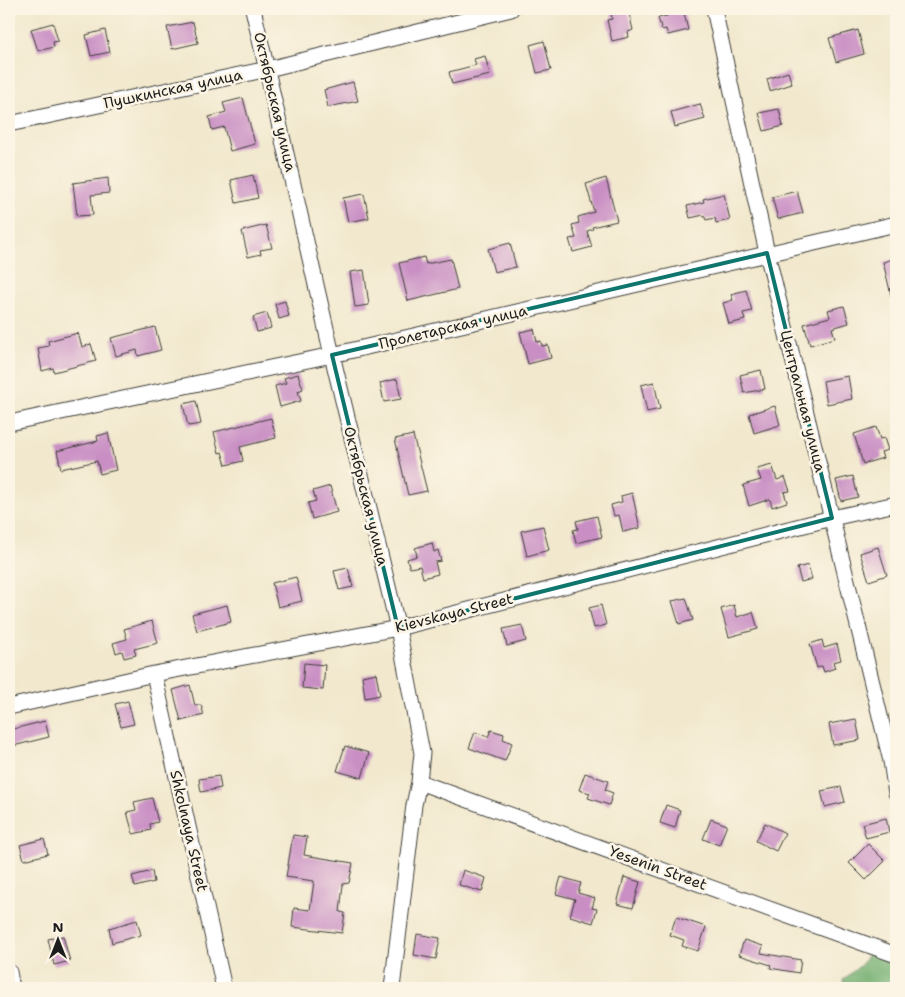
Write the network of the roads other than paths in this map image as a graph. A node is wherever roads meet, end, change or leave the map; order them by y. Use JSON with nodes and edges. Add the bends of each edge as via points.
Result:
{"nodes":[{"id":1,"x":253,"y":9,"type":"edge"},
{"id":2,"x":511,"y":9,"type":"edge"},
{"id":3,"x":714,"y":9,"type":"edge"},
{"id":4,"x":268,"y":70,"type":"junction"},
{"id":5,"x":9,"y":124,"type":"edge"},
{"id":6,"x":896,"y":224,"type":"edge"},
{"id":7,"x":767,"y":253,"type":"junction"},
{"id":8,"x":332,"y":355,"type":"junction"},
{"id":9,"x":9,"y":423,"type":"edge"},
{"id":10,"x":896,"y":504,"type":"edge"},
{"id":11,"x":832,"y":518,"type":"junction"},
{"id":12,"x":398,"y":628,"type":"junction"},
{"id":13,"x":154,"y":674,"type":"junction"},
{"id":14,"x":9,"y":707,"type":"edge"},
{"id":15,"x":893,"y":760,"type":"edge"},
{"id":16,"x":419,"y":782,"type":"junction"},
{"id":17,"x":896,"y":792,"type":"edge"},
{"id":18,"x":896,"y":955,"type":"edge"},
{"id":19,"x":9,"y":972,"type":"edge"},
{"id":20,"x":12,"y":988,"type":"edge"},
{"id":21,"x":224,"y":988,"type":"edge"},
{"id":22,"x":392,"y":988,"type":"edge"}],
"edges":[{"from":1,"to":4,"type":"street","name":"Октябрьская улица"},
{"from":2,"to":4,"type":"street","name":"Пушкинская улица"},
{"from":3,"to":7,"type":"street","name":"Центральная улица"},
{"from":4,"to":5,"type":"street","name":"Пушкинская улица"},
{"from":4,"to":8,"type":"street","name":"Октябрьская улица"},
{"from":6,"to":7,"type":"street","name":"Пролетарская улица"},
{"from":7,"to":8,"type":"street","name":"Пролетарская улица"},
{"from":7,"to":11,"type":"street","name":"Центральная улица"},
{"from":8,"to":9,"type":"street","name":"Пролетарская улица"},
{"from":8,"to":12,"type":"street","name":"Октябрьская улица"},
{"from":10,"to":11,"type":"street","name":"Kievskaya Street"},
{"from":11,"to":12,"type":"street","name":"Kievskaya Street"},
{"from":11,"to":15,"type":"street","name":"Центральная улица"},
{"from":12,"to":13,"type":"street","name":"Kievskaya Street"},
{"from":12,"to":16,"type":"street","name":"Октябрьская улица","via":[[422,753]]},
{"from":13,"to":14,"type":"street","name":"Kievskaya Street"},
{"from":13,"to":21,"type":"street","name":"Shkolnaya Street"},
{"from":15,"to":17,"type":"street","name":"Центральная улица"},
{"from":16,"to":18,"type":"street","name":"Yesenin Street"},
{"from":16,"to":22,"type":"street","name":"Октябрьская улица"},
{"from":19,"to":20,"type":"street"}]}
